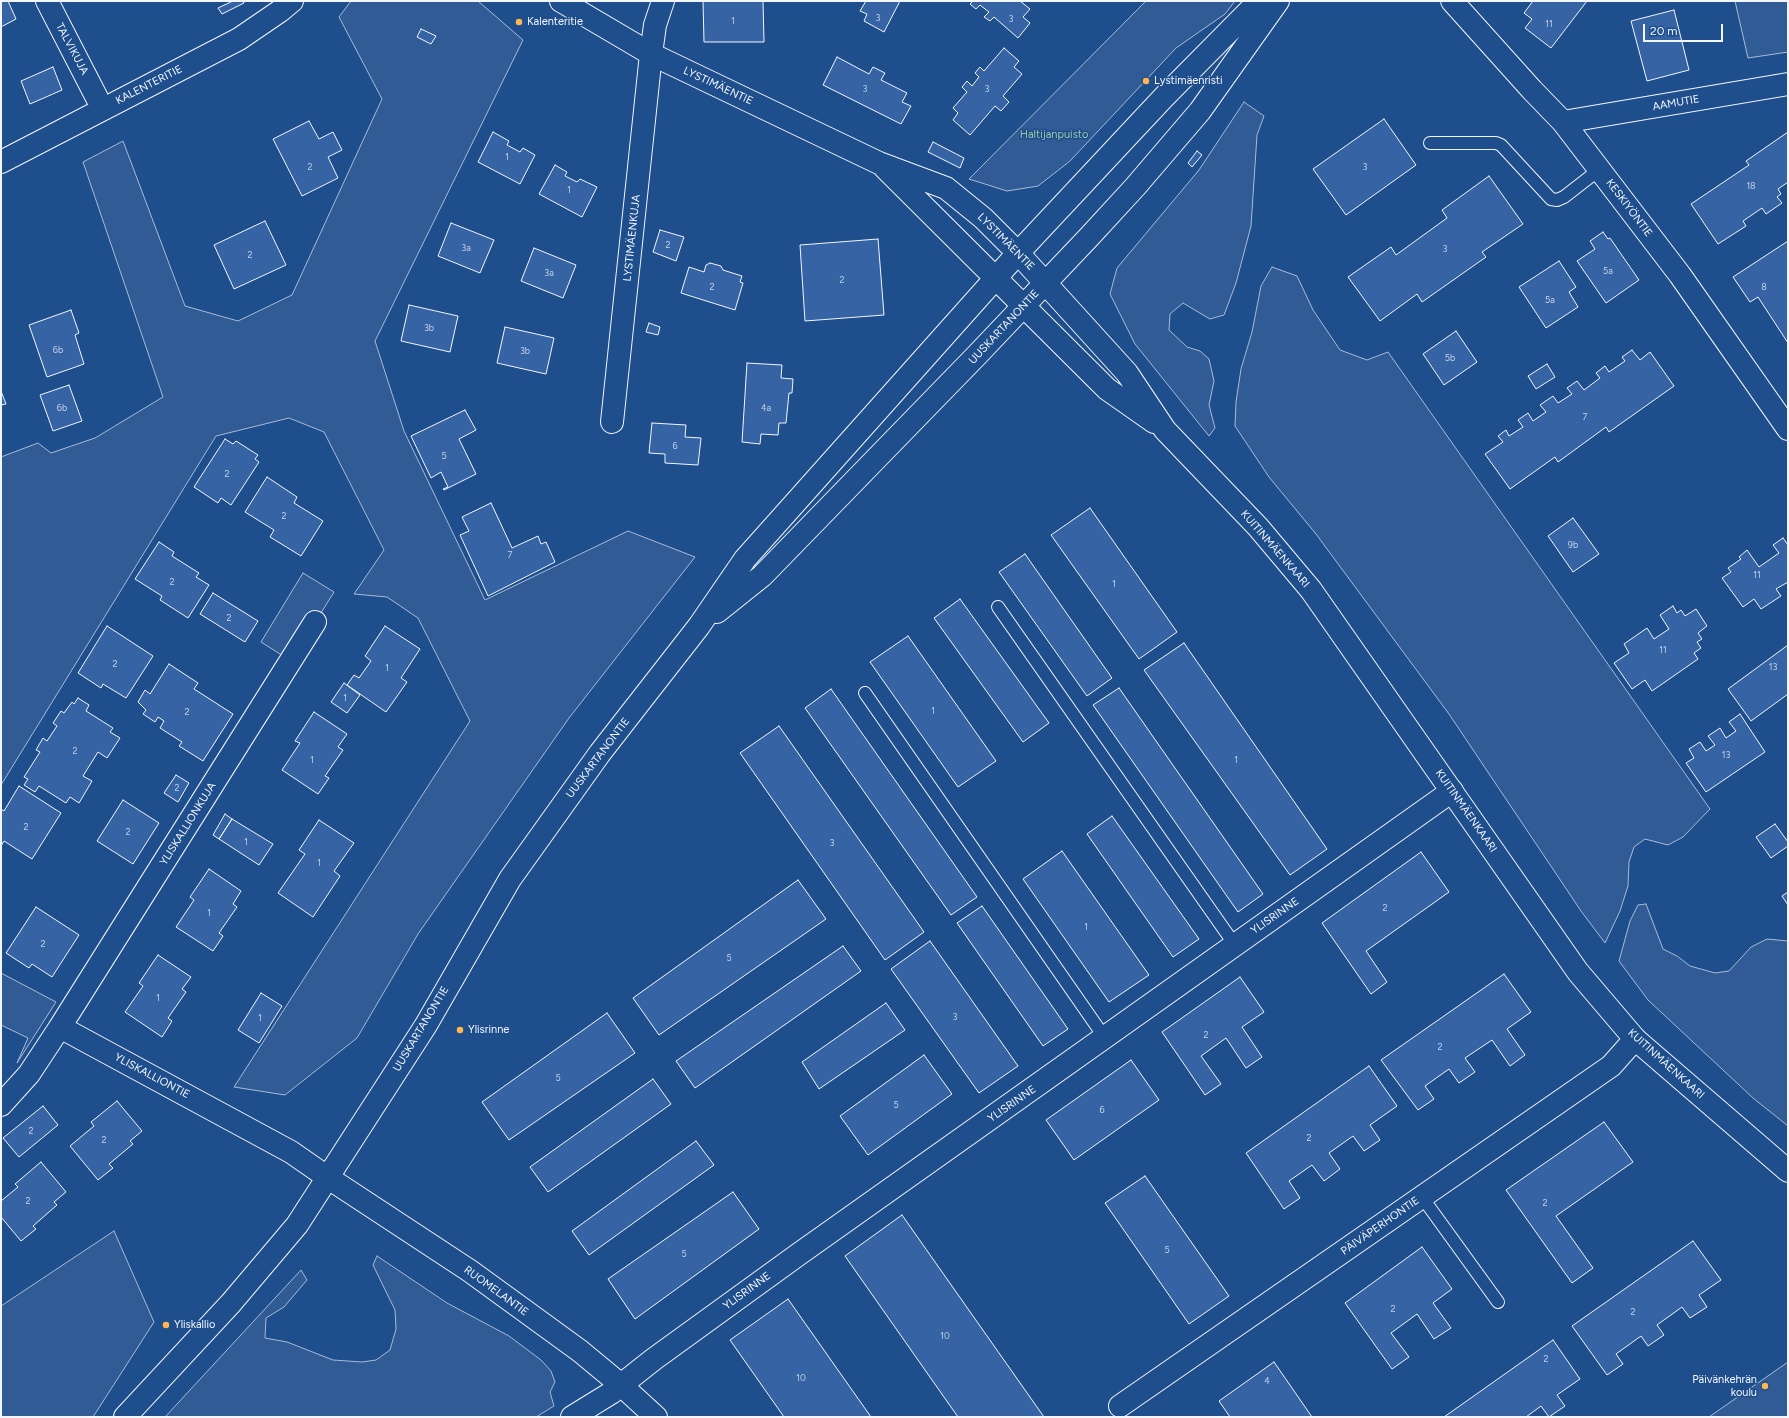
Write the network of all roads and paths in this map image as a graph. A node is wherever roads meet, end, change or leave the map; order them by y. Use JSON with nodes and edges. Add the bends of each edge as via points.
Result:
{"nodes":[{"id":1,"x":47,"y":1,"type":"edge"},
{"id":2,"x":292,"y":1,"type":"edge"},
{"id":3,"x":561,"y":1,"type":"edge"},
{"id":4,"x":663,"y":1,"type":"edge"},
{"id":5,"x":1259,"y":1,"type":"edge"},
{"id":6,"x":1278,"y":1,"type":"edge"},
{"id":7,"x":1452,"y":1,"type":"edge"},
{"id":8,"x":651,"y":54,"type":"junction"},
{"id":9,"x":1788,"y":84,"type":"edge"},
{"id":10,"x":97,"y":98,"type":"dead end"},
{"id":11,"x":1564,"y":122,"type":"junction"},
{"id":12,"x":1430,"y":143,"type":"dead end"},
{"id":13,"x":1,"y":162,"type":"edge"},
{"id":14,"x":880,"y":163,"type":"junction"},
{"id":15,"x":1600,"y":169,"type":"junction"},
{"id":16,"x":1018,"y":253,"type":"junction"},
{"id":17,"x":995,"y":279,"type":"junction"},
{"id":18,"x":1046,"y":283,"type":"junction"},
{"id":19,"x":1023,"y":307,"type":"junction"},
{"id":20,"x":612,"y":422,"type":"dead end"},
{"id":21,"x":1788,"y":429,"type":"edge"},
{"id":22,"x":1165,"y":430,"type":"junction"},
{"id":23,"x":998,"y":607,"type":"dead end"},
{"id":24,"x":316,"y":622,"type":"dead end"},
{"id":25,"x":699,"y":626,"type":"junction"},
{"id":26,"x":865,"y":693,"type":"dead end"},
{"id":27,"x":1452,"y":791,"type":"junction"},
{"id":28,"x":1235,"y":945,"type":"junction"},
{"id":29,"x":60,"y":1027,"type":"junction"},
{"id":30,"x":1105,"y":1038,"type":"junction"},
{"id":31,"x":1635,"y":1039,"type":"junction"},
{"id":32,"x":1,"y":1105,"type":"edge"},
{"id":33,"x":1788,"y":1172,"type":"edge"},
{"id":34,"x":327,"y":1177,"type":"junction"},
{"id":35,"x":1422,"y":1197,"type":"junction"},
{"id":36,"x":1498,"y":1302,"type":"dead end"},
{"id":37,"x":621,"y":1385,"type":"junction"},
{"id":38,"x":1120,"y":1406,"type":"dead end"},
{"id":39,"x":125,"y":1417,"type":"edge"},
{"id":40,"x":572,"y":1417,"type":"edge"},
{"id":41,"x":656,"y":1417,"type":"edge"}],
"edges":[{"from":1,"to":10,"type":"street","name":"TALVIKUJA"},
{"from":2,"to":13,"type":"street","name":"KALENTERITIE","via":[[238,39]]},
{"from":3,"to":8,"type":"street","name":"LYSTIMÄENTIE"},
{"from":4,"to":8,"type":"street","name":"LYSTIMÄENKUJA","via":[[655,25]]},
{"from":5,"to":16,"type":"street","name":"UUSKARTANONTIE","via":[[1170,91]]},
{"from":6,"to":18,"type":"street","name":"UUSKARTANONTIE","via":[[1200,111],[1135,187]]},
{"from":7,"to":11,"type":"street","name":"KESKIYÖNTIE"},
{"from":8,"to":14,"type":"street","name":"LYSTIMÄENTIE"},
{"from":8,"to":20,"type":"street","name":"LYSTIMÄENKUJA"},
{"from":9,"to":11,"type":"street","name":"AAMUTIE"},
{"from":11,"to":15,"type":"street","name":"KESKIYÖNTIE"},
{"from":12,"to":15,"type":"lane","via":[[1501,145],[1552,199],[1557,200]]},
{"from":14,"to":16,"type":"street","name":"LYSTIMÄENTIE","via":[[946,188],[983,218]]},
{"from":14,"to":17,"type":"street","name":"LYSTIMÄENTIE"},
{"from":15,"to":21,"type":"street","name":"KESKIYÖNTIE","via":[[1680,276]]},
{"from":16,"to":17,"type":"street","name":"UUSKARTANONTIE"},
{"from":16,"to":18,"type":"street","name":"LYSTIMÄENTIE"},
{"from":17,"to":19,"type":"street","name":"LYSTIMÄENTIE"},
{"from":17,"to":25,"type":"street","name":"UUSKARTANONTIE","via":[[745,559]]},
{"from":18,"to":19,"type":"street","name":"UUSKARTANONTIE"},
{"from":18,"to":22,"type":"street","name":"KUITINMÄENKAARI","via":[[1127,372]]},
{"from":19,"to":22,"type":"street","name":"KUITINMÄENKAARI","via":[[1107,389]]},
{"from":19,"to":25,"type":"street","name":"UUSKARTANONTIE","via":[[762,576]]},
{"from":22,"to":27,"type":"street","name":"KUITINMÄENKAARI","via":[[1258,527],[1311,590]]},
{"from":23,"to":28,"type":"lane"},
{"from":24,"to":29,"type":"street","name":"YLISKALLIONKUJA"},
{"from":25,"to":34,"type":"street","name":"UUSKARTANONTIE","via":[[600,753],[510,879],[426,1025]]},
{"from":26,"to":30,"type":"lane"},
{"from":27,"to":28,"type":"street","name":"YLISRINNE"},
{"from":27,"to":31,"type":"street","name":"KUITINMÄENKAARI","via":[[1578,972]]},
{"from":28,"to":30,"type":"street","name":"YLISRINNE"},
{"from":29,"to":32,"type":"street","via":[[29,1074]]},
{"from":29,"to":34,"type":"street","name":"YLISKALLIONTIE","via":[[291,1152]]},
{"from":30,"to":37,"type":"street","name":"YLISRINNE","via":[[793,1258]]},
{"from":31,"to":33,"type":"street","name":"KUITINMÄENKAARI"},
{"from":31,"to":35,"type":"street","name":"PÄIVÄPERHONTIE","via":[[1611,1066]]},
{"from":34,"to":37,"type":"street","name":"RUOMELANTIE","via":[[470,1271],[580,1351]]},
{"from":34,"to":39,"type":"street","name":"UUSKARTANONTIE","via":[[297,1225],[231,1303]]},
{"from":35,"to":36,"type":"lane"},
{"from":35,"to":38,"type":"street","name":"PÄIVÄPERHONTIE"},
{"from":37,"to":40,"type":"street","name":"YLISRINNE"},
{"from":37,"to":41,"type":"street","name":"RUOMELANTIE"}]}
